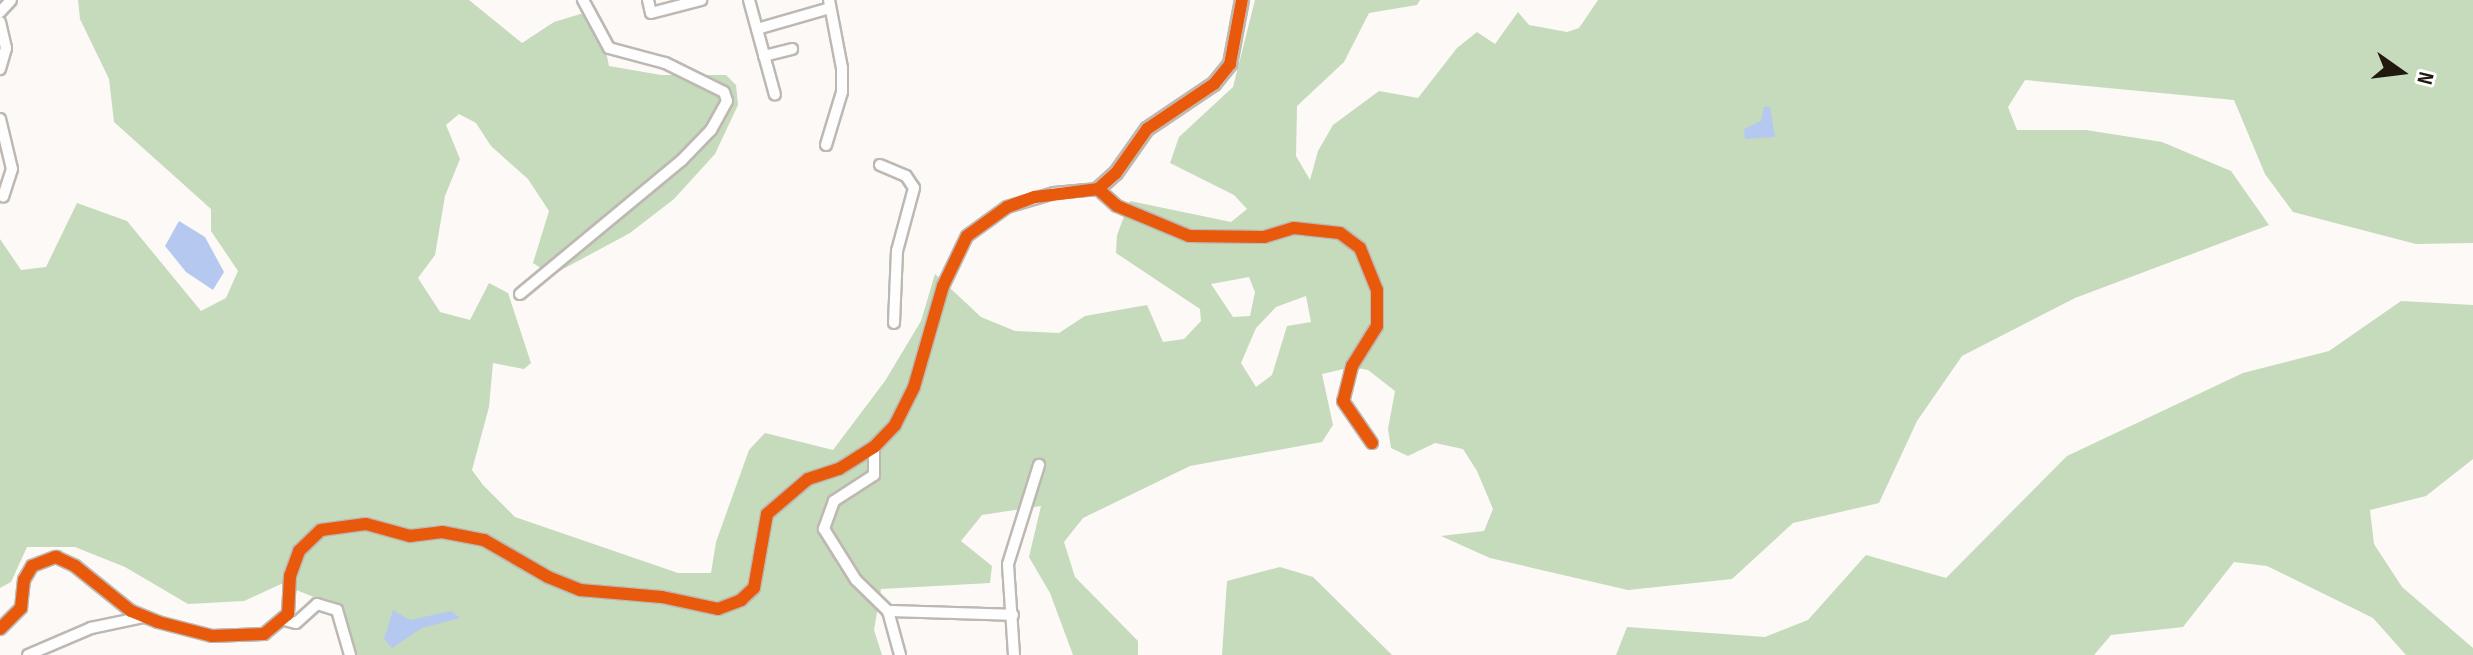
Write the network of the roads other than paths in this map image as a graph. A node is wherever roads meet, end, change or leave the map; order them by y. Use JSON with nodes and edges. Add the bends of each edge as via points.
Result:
{"nodes":[{"id":1,"x":11,"y":0,"type":"edge"},
{"id":2,"x":583,"y":0,"type":"edge"},
{"id":3,"x":648,"y":0,"type":"edge"},
{"id":4,"x":701,"y":0,"type":"edge"},
{"id":5,"x":749,"y":0,"type":"edge"},
{"id":6,"x":1242,"y":0,"type":"edge"},
{"id":7,"x":829,"y":4,"type":"edge"},
{"id":8,"x":0,"y":12,"type":"edge"},
{"id":9,"x":0,"y":22,"type":"edge"},
{"id":10,"x":757,"y":29,"type":"junction"},
{"id":11,"x":792,"y":49,"type":"dead end"},
{"id":12,"x":764,"y":56,"type":"junction"},
{"id":13,"x":0,"y":69,"type":"edge"},
{"id":14,"x":775,"y":95,"type":"dead end"},
{"id":15,"x":0,"y":119,"type":"edge"},
{"id":16,"x":826,"y":145,"type":"dead end"},
{"id":17,"x":880,"y":165,"type":"dead end"},
{"id":18,"x":1098,"y":189,"type":"junction"},
{"id":19,"x":3,"y":197,"type":"dead end"},
{"id":20,"x":520,"y":294,"type":"dead end"},
{"id":21,"x":894,"y":323,"type":"dead end"},
{"id":22,"x":1372,"y":443,"type":"dead end"},
{"id":23,"x":874,"y":447,"type":"junction"},
{"id":24,"x":1039,"y":465,"type":"dead end"},
{"id":25,"x":888,"y":611,"type":"junction"},
{"id":26,"x":1013,"y":615,"type":"junction"},
{"id":27,"x":143,"y":617,"type":"junction"},
{"id":28,"x":284,"y":620,"type":"junction"},
{"id":29,"x":0,"y":629,"type":"edge"},
{"id":30,"x":28,"y":655,"type":"edge"},
{"id":31,"x":350,"y":655,"type":"edge"},
{"id":32,"x":900,"y":655,"type":"edge"},
{"id":33,"x":1014,"y":655,"type":"edge"}],
"edges":[{"from":1,"to":8,"type":"street"},
{"from":2,"to":20,"type":"street","via":[[609,48],[665,63],[724,92],[727,101],[711,130],[682,160]]},
{"from":3,"to":4,"type":"street","via":[[651,13]]},
{"from":5,"to":10,"type":"street"},
{"from":6,"to":18,"type":"street","via":[[1230,64],[1214,84],[1147,129]]},
{"from":7,"to":10,"type":"street"},
{"from":7,"to":16,"type":"street","via":[[842,92]]},
{"from":9,"to":13,"type":"street","via":[[6,48]]},
{"from":10,"to":12,"type":"street"},
{"from":11,"to":12,"type":"street"},
{"from":12,"to":14,"type":"street"},
{"from":15,"to":19,"type":"street","via":[[12,169]]},
{"from":17,"to":21,"type":"street","via":[[906,176],[914,188],[897,251]]},
{"from":18,"to":22,"type":"street","via":[[1117,206],[1189,236],[1264,237],[1294,228],[1340,233],[1360,248],[1377,290],[1377,326],[1352,366],[1343,401]]},
{"from":18,"to":23,"type":"street","via":[[1035,197],[1007,207],[967,236],[943,286],[914,387],[895,425]]},
{"from":23,"to":25,"type":"street","via":[[874,475],[834,501],[824,529],[839,558]]},
{"from":23,"to":28,"type":"street","via":[[785,495],[767,514],[754,588],[718,609],[662,597],[580,590],[463,533],[410,536],[366,524],[321,530],[299,551]]},
{"from":24,"to":26,"type":"street","via":[[1008,564]]},
{"from":25,"to":26,"type":"street"},
{"from":25,"to":32,"type":"street"},
{"from":26,"to":33,"type":"street"},
{"from":27,"to":28,"type":"street","via":[[191,633],[235,637],[264,634]]},
{"from":27,"to":29,"type":"street","via":[[56,557],[32,566],[24,580],[21,608]]},
{"from":27,"to":30,"type":"street","via":[[91,628]]},
{"from":28,"to":31,"type":"street","via":[[296,623],[317,604],[337,610]]}]}
